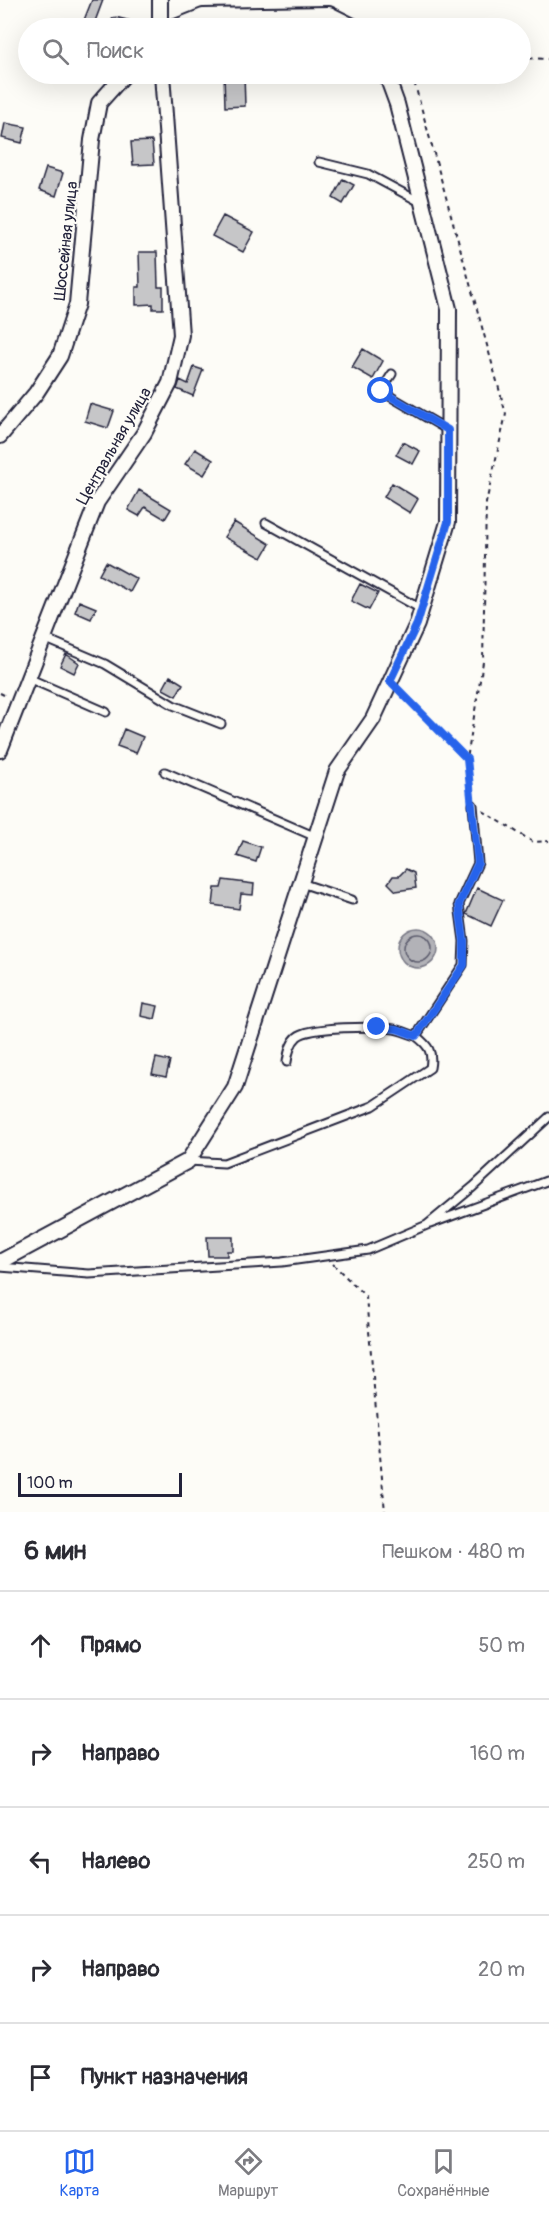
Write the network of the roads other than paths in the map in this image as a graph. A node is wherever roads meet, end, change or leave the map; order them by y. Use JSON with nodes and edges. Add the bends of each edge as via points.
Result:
{"nodes":[{"id":1,"x":160,"y":0,"type":"edge"},
{"id":2,"x":160,"y":18,"type":"edge"},
{"id":3,"x":198,"y":18,"type":"edge"},
{"id":4,"x":337,"y":18,"type":"edge"},
{"id":5,"x":116,"y":84,"type":"edge"},
{"id":6,"x":163,"y":84,"type":"edge"},
{"id":7,"x":390,"y":84,"type":"edge"},
{"id":8,"x":319,"y":162,"type":"dead end"},
{"id":9,"x":422,"y":203,"type":"junction"},
{"id":10,"x":392,"y":374,"type":"dead end"},
{"id":11,"x":448,"y":430,"type":"junction"},
{"id":12,"x":0,"y":436,"type":"edge"},
{"id":13,"x":266,"y":524,"type":"dead end"},
{"id":14,"x":421,"y":609,"type":"junction"},
{"id":15,"x":44,"y":638,"type":"junction"},
{"id":16,"x":28,"y":678,"type":"junction"},
{"id":17,"x":106,"y":712,"type":"dead end"},
{"id":18,"x":221,"y":724,"type":"dead end"},
{"id":19,"x":0,"y":750,"type":"edge"},
{"id":20,"x":165,"y":772,"type":"dead end"},
{"id":21,"x":473,"y":805,"type":"road end"},
{"id":22,"x":316,"y":837,"type":"junction"},
{"id":23,"x":301,"y":883,"type":"junction"},
{"id":24,"x":352,"y":900,"type":"dead end"},
{"id":25,"x":416,"y":1036,"type":"junction"},
{"id":26,"x":287,"y":1062,"type":"dead end"},
{"id":27,"x":549,"y":1117,"type":"edge"},
{"id":28,"x":188,"y":1161,"type":"junction"},
{"id":29,"x":549,"y":1180,"type":"edge"},
{"id":30,"x":427,"y":1225,"type":"junction"},
{"id":31,"x":0,"y":1262,"type":"edge"},
{"id":32,"x":0,"y":1267,"type":"edge"}],
"edges":[{"from":1,"to":2,"type":"street"},
{"from":3,"to":4,"type":"street","via":[[329,14]]},
{"from":5,"to":12,"type":"street","name":"Шоссейная улица","via":[[99,103],[92,140],[77,304],[63,345],[36,393]]},
{"from":6,"to":15,"type":"street","name":"Центральная улица","via":[[181,334],[170,383],[144,433],[97,502]]},
{"from":7,"to":9,"type":"street"},
{"from":8,"to":9,"type":"lane","via":[[368,174]]},
{"from":9,"to":11,"type":"street","via":[[449,309]]},
{"from":10,"to":11,"type":"lane","via":[[381,391]]},
{"from":11,"to":14,"type":"street","via":[[448,522]]},
{"from":13,"to":14,"type":"lane"},
{"from":14,"to":22,"type":"street","via":[[373,719],[338,771]]},
{"from":15,"to":16,"type":"street","name":"Центральная улица"},
{"from":15,"to":18,"type":"lane","via":[[105,664],[173,705]]},
{"from":16,"to":17,"type":"lane"},
{"from":16,"to":19,"type":"street","name":"Центральная улица"},
{"from":20,"to":22,"type":"lane"},
{"from":21,"to":25,"type":"lane","via":[[478,863],[459,904],[464,965]]},
{"from":22,"to":23,"type":"street"},
{"from":23,"to":24,"type":"lane"},
{"from":23,"to":28,"type":"street","via":[[235,1087]]},
{"from":25,"to":26,"type":"lane","via":[[377,1027],[309,1032],[297,1037]]},
{"from":25,"to":28,"type":"lane","via":[[429,1046],[430,1068],[373,1106],[224,1163]]},
{"from":27,"to":30,"type":"lane"},
{"from":28,"to":31,"type":"street"},
{"from":29,"to":30,"type":"lane"},
{"from":30,"to":32,"type":"lane","via":[[368,1250],[282,1262],[89,1274]]}]}
